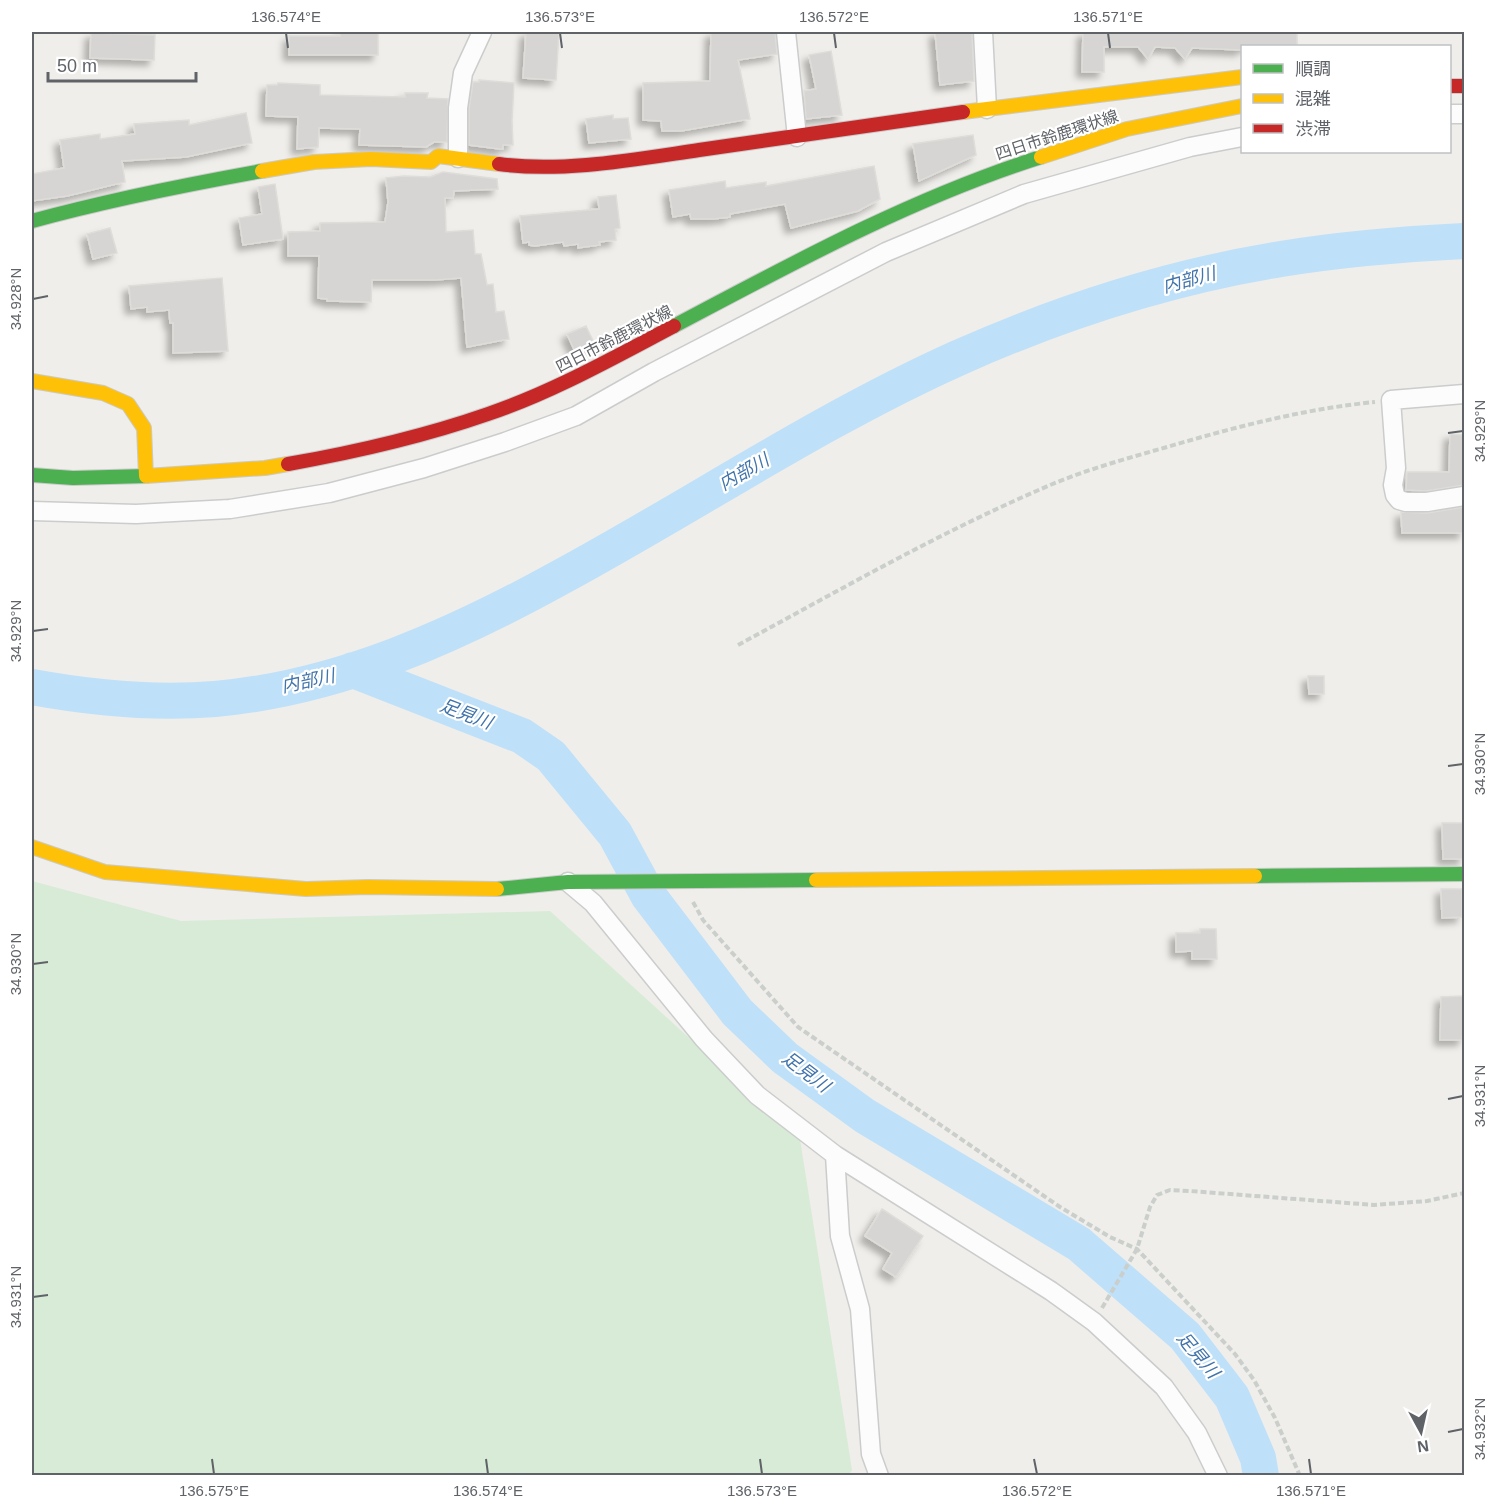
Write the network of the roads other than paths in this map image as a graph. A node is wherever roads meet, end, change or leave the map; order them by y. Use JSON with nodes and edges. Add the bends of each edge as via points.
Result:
{"nodes":[{"id":1,"x":482,"y":32,"type":"edge"},
{"id":2,"x":786,"y":32,"type":"edge"},
{"id":3,"x":983,"y":32,"type":"edge"},
{"id":4,"x":1241,"y":76,"type":"edge"},
{"id":5,"x":1241,"y":106,"type":"edge"},
{"id":6,"x":987,"y":109,"type":"junction"},
{"id":7,"x":797,"y":137,"type":"junction"},
{"id":8,"x":1241,"y":137,"type":"edge"},
{"id":9,"x":458,"y":158,"type":"junction"},
{"id":10,"x":32,"y":221,"type":"edge"},
{"id":11,"x":32,"y":381,"type":"edge"},
{"id":12,"x":1464,"y":394,"type":"edge"},
{"id":13,"x":32,"y":475,"type":"edge"},
{"id":14,"x":146,"y":476,"type":"junction"},
{"id":15,"x":1464,"y":496,"type":"edge"},
{"id":16,"x":32,"y":511,"type":"edge"},
{"id":17,"x":32,"y":847,"type":"edge"},
{"id":18,"x":1464,"y":874,"type":"edge"},
{"id":19,"x":574,"y":882,"type":"junction"},
{"id":20,"x":835,"y":1155,"type":"junction"},
{"id":21,"x":879,"y":1476,"type":"edge"},
{"id":22,"x":1218,"y":1476,"type":"edge"}],
"edges":[{"from":1,"to":9,"type":"street","via":[[463,73]]},
{"from":2,"to":7,"type":"street"},
{"from":3,"to":6,"type":"street"},
{"from":4,"to":6,"type":"street"},
{"from":5,"to":14,"type":"street","name":"四日市鈴鹿環状線","via":[[1127,129],[991,173],[838,240],[572,380],[489,414],[407,440],[328,457],[265,468]]},
{"from":6,"to":7,"type":"street"},
{"from":7,"to":9,"type":"street","via":[[561,166],[518,167]]},
{"from":8,"to":16,"type":"street","via":[[1190,147],[1024,194],[886,252],[576,416],[424,468],[329,493],[230,508],[136,514]]},
{"from":9,"to":10,"type":"street","via":[[438,156],[431,162],[314,162],[168,188]]},
{"from":11,"to":14,"type":"street","via":[[103,393],[128,404],[144,428]]},
{"from":12,"to":15,"type":"street","via":[[1391,400],[1395,495],[1406,502]]},
{"from":13,"to":14,"type":"street","name":"四日市鈴鹿環状線"},
{"from":17,"to":19,"type":"street","via":[[105,872],[296,888],[502,888]]},
{"from":18,"to":19,"type":"street"},
{"from":19,"to":20,"type":"street","via":[[704,1039],[757,1095]]},
{"from":20,"to":21,"type":"street","via":[[840,1236],[860,1309],[871,1454]]},
{"from":20,"to":22,"type":"street","via":[[1094,1322],[1164,1387],[1197,1433]]}]}
